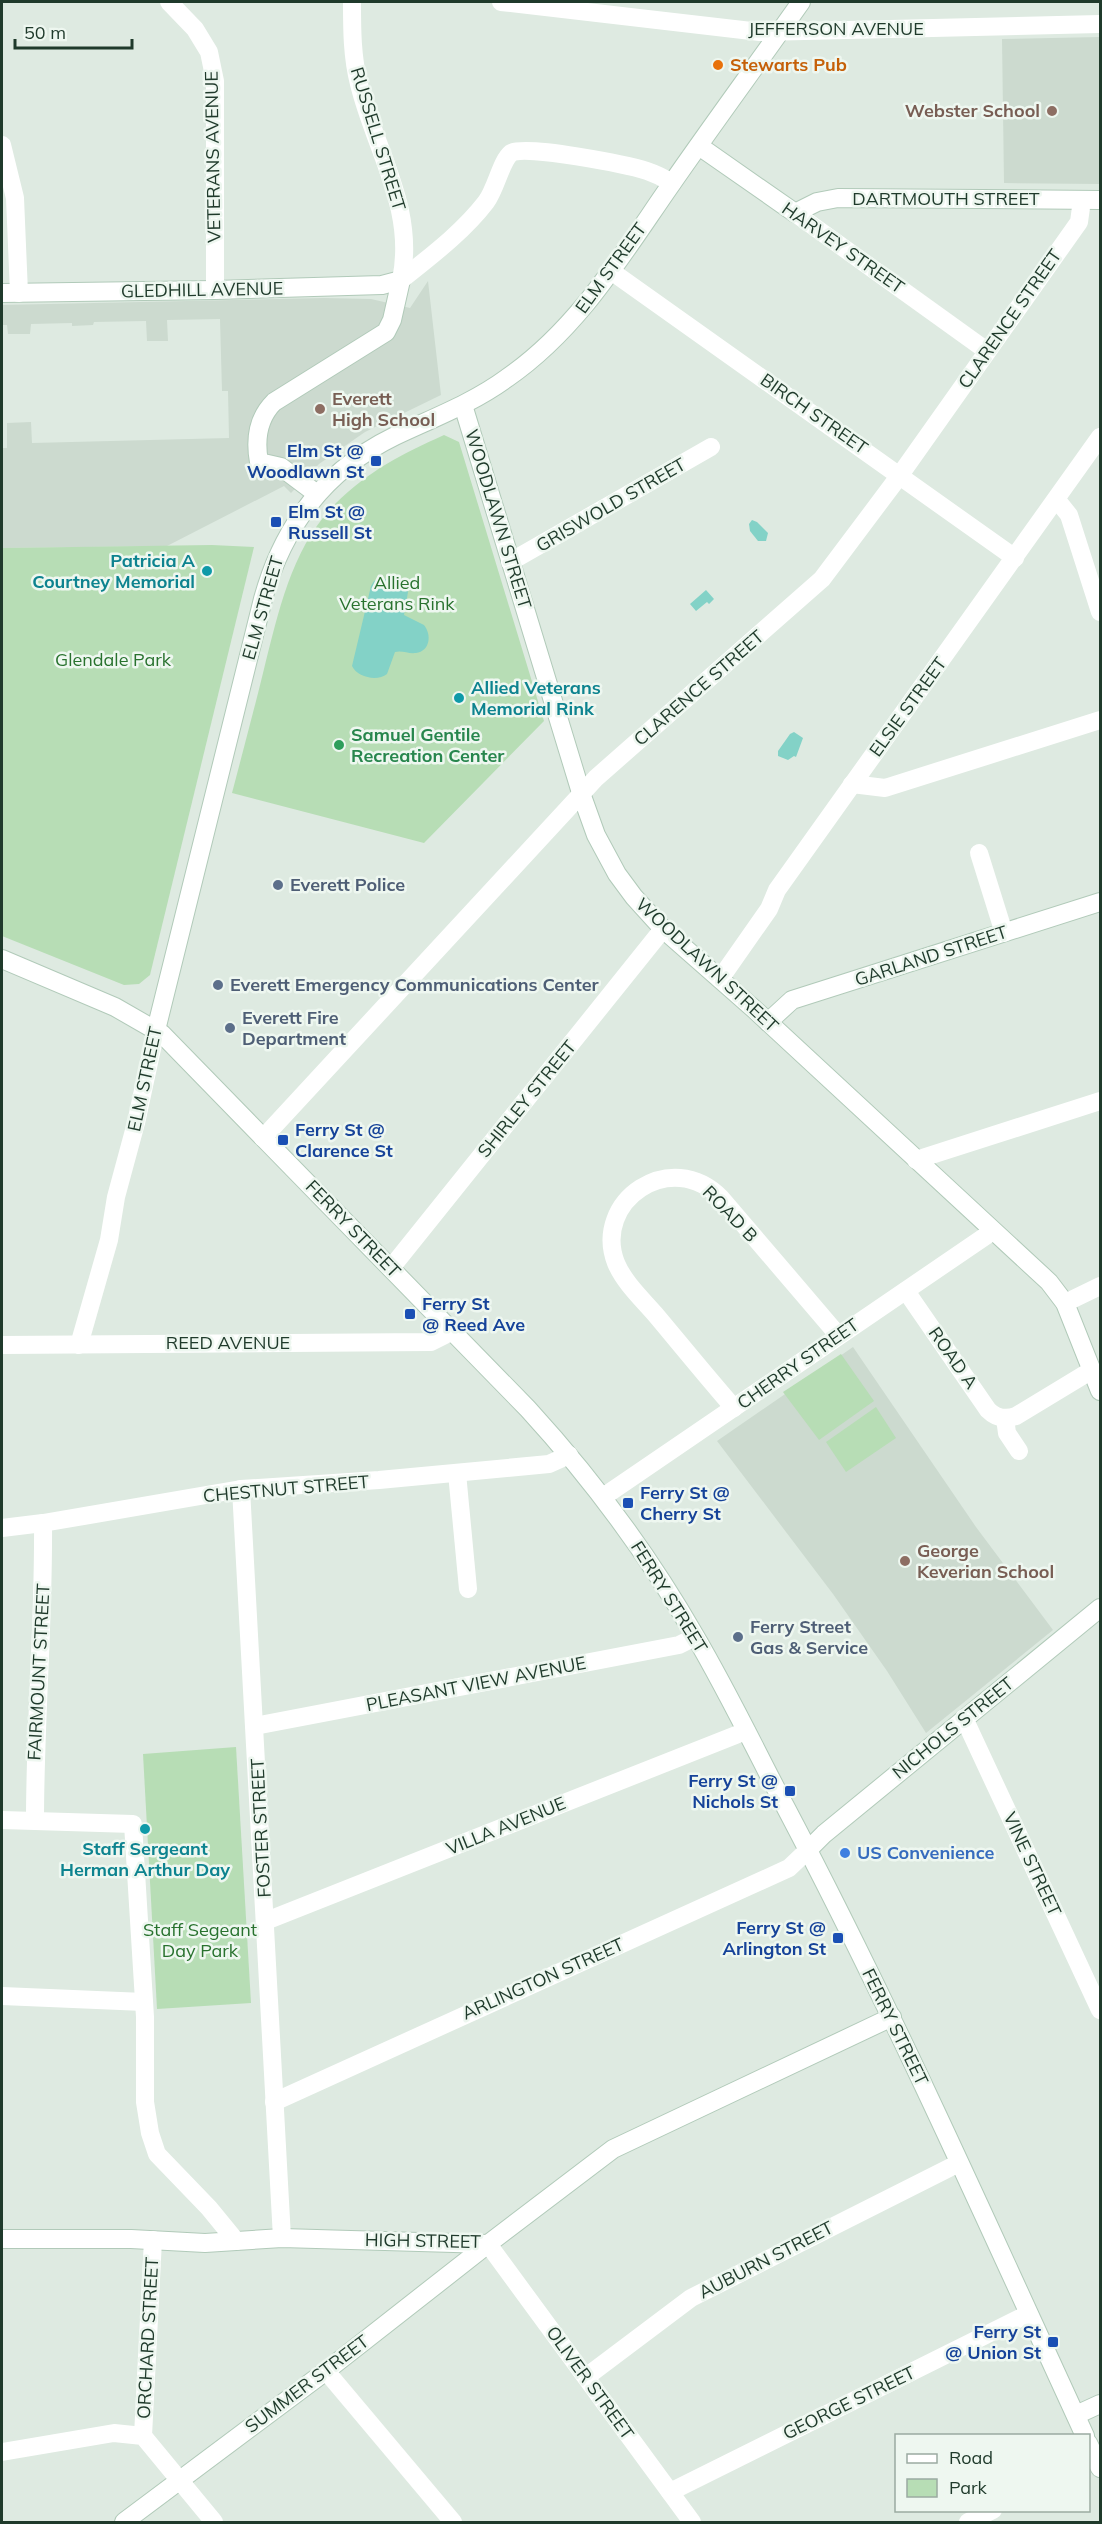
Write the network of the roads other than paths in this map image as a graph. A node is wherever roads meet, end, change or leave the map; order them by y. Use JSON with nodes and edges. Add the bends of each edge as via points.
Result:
{"nodes":[{"id":1,"x":169,"y":2,"type":"edge"},
{"id":2,"x":352,"y":2,"type":"edge"},
{"id":3,"x":501,"y":2,"type":"edge"},
{"id":4,"x":801,"y":2,"type":"edge"},
{"id":5,"x":1101,"y":24,"type":"edge"},
{"id":6,"x":780,"y":31,"type":"junction"},
{"id":7,"x":2,"y":145,"type":"edge"},
{"id":8,"x":699,"y":146,"type":"junction"},
{"id":9,"x":672,"y":183,"type":"junction"},
{"id":10,"x":1091,"y":200,"type":"edge"},
{"id":11,"x":795,"y":213,"type":"junction"},
{"id":12,"x":611,"y":271,"type":"junction"},
{"id":13,"x":401,"y":280,"type":"junction"},
{"id":14,"x":215,"y":290,"type":"junction"},
{"id":15,"x":10,"y":293,"type":"edge"},
{"id":16,"x":987,"y":351,"type":"junction"},
{"id":17,"x":463,"y":405,"type":"junction"},
{"id":18,"x":1101,"y":437,"type":"edge"},
{"id":19,"x":711,"y":447,"type":"dead end"},
{"id":20,"x":900,"y":475,"type":"junction"},
{"id":21,"x":317,"y":494,"type":"junction"},
{"id":22,"x":1056,"y":500,"type":"junction"},
{"id":23,"x":1015,"y":558,"type":"junction"},
{"id":24,"x":510,"y":562,"type":"junction"},
{"id":25,"x":1101,"y":612,"type":"edge"},
{"id":26,"x":1101,"y":720,"type":"edge"},
{"id":27,"x":852,"y":784,"type":"junction"},
{"id":28,"x":582,"y":796,"type":"junction"},
{"id":29,"x":979,"y":853,"type":"dead end"},
{"id":30,"x":1101,"y":902,"type":"edge"},
{"id":31,"x":663,"y":929,"type":"junction"},
{"id":32,"x":1004,"y":933,"type":"junction"},
{"id":33,"x":2,"y":959,"type":"edge"},
{"id":34,"x":720,"y":979,"type":"junction"},
{"id":35,"x":768,"y":1022,"type":"junction"},
{"id":36,"x":156,"y":1030,"type":"junction"},
{"id":37,"x":1101,"y":1101,"type":"edge"},
{"id":38,"x":263,"y":1138,"type":"junction"},
{"id":39,"x":916,"y":1160,"type":"junction"},
{"id":40,"x":993,"y":1231,"type":"junction"},
{"id":41,"x":391,"y":1268,"type":"junction"},
{"id":42,"x":1101,"y":1286,"type":"edge"},
{"id":43,"x":906,"y":1291,"type":"junction"},
{"id":44,"x":1065,"y":1303,"type":"junction"},
{"id":45,"x":453,"y":1331,"type":"junction"},
{"id":46,"x":838,"y":1335,"type":"junction"},
{"id":47,"x":79,"y":1345,"type":"junction"},
{"id":48,"x":2,"y":1346,"type":"edge"},
{"id":49,"x":1092,"y":1370,"type":"junction"},
{"id":50,"x":1101,"y":1391,"type":"edge"},
{"id":51,"x":734,"y":1408,"type":"junction"},
{"id":52,"x":1005,"y":1418,"type":"junction"},
{"id":53,"x":1018,"y":1450,"type":"dead end"},
{"id":54,"x":569,"y":1455,"type":"junction"},
{"id":55,"x":457,"y":1473,"type":"junction"},
{"id":56,"x":241,"y":1489,"type":"junction"},
{"id":57,"x":603,"y":1497,"type":"junction"},
{"id":58,"x":43,"y":1523,"type":"junction"},
{"id":59,"x":2,"y":1528,"type":"edge"},
{"id":60,"x":468,"y":1589,"type":"dead end"},
{"id":61,"x":1101,"y":1608,"type":"edge"},
{"id":62,"x":695,"y":1636,"type":"junction"},
{"id":63,"x":964,"y":1718,"type":"junction"},
{"id":64,"x":255,"y":1726,"type":"junction"},
{"id":65,"x":746,"y":1731,"type":"junction"},
{"id":66,"x":2,"y":1820,"type":"edge"},
{"id":67,"x":35,"y":1820,"type":"junction"},
{"id":68,"x":808,"y":1850,"type":"junction"},
{"id":69,"x":266,"y":1921,"type":"junction"},
{"id":70,"x":2,"y":1996,"type":"edge"},
{"id":71,"x":144,"y":2002,"type":"junction"},
{"id":72,"x":1101,"y":2010,"type":"edge"},
{"id":73,"x":892,"y":2017,"type":"junction"},
{"id":74,"x":274,"y":2102,"type":"junction"},
{"id":75,"x":959,"y":2163,"type":"junction"},
{"id":76,"x":282,"y":2238,"type":"junction"},
{"id":77,"x":2,"y":2239,"type":"edge"},
{"id":78,"x":153,"y":2240,"type":"junction"},
{"id":79,"x":236,"y":2241,"type":"junction"},
{"id":80,"x":488,"y":2244,"type":"junction"},
{"id":81,"x":1029,"y":2314,"type":"junction"},
{"id":82,"x":326,"y":2371,"type":"junction"},
{"id":83,"x":586,"y":2377,"type":"junction"},
{"id":84,"x":1101,"y":2404,"type":"edge"},
{"id":85,"x":1076,"y":2415,"type":"junction"},
{"id":86,"x":1084,"y":2434,"type":"edge"},
{"id":87,"x":143,"y":2436,"type":"junction"},
{"id":88,"x":1090,"y":2446,"type":"edge"},
{"id":89,"x":2,"y":2452,"type":"edge"},
{"id":90,"x":1095,"y":2464,"type":"edge"},
{"id":91,"x":178,"y":2481,"type":"junction"},
{"id":92,"x":670,"y":2492,"type":"junction"},
{"id":93,"x":991,"y":2512,"type":"edge"},
{"id":94,"x":124,"y":2523,"type":"edge"},
{"id":95,"x":214,"y":2523,"type":"edge"},
{"id":96,"x":453,"y":2523,"type":"edge"},
{"id":97,"x":692,"y":2523,"type":"edge"},
{"id":98,"x":968,"y":2523,"type":"edge"}],
"edges":[{"from":1,"to":14,"type":"street","name":"VETERANS AVENUE","via":[[195,29],[209,52],[214,81]]},
{"from":2,"to":13,"type":"street","name":"RUSSELL STREET","via":[[358,83],[401,212],[405,254]]},
{"from":3,"to":6,"type":"street","name":"JEFFERSON AVENUE","via":[[756,32]]},
{"from":4,"to":6,"type":"street","name":"ELM STREET"},
{"from":5,"to":6,"type":"street","name":"JEFFERSON AVENUE"},
{"from":6,"to":8,"type":"street","name":"ELM STREET"},
{"from":7,"to":15,"type":"street","via":[[15,198]]},
{"from":8,"to":9,"type":"street","name":"ELM STREET"},
{"from":8,"to":11,"type":"street","name":"HARVEY STREET"},
{"from":9,"to":12,"type":"street","name":"ELM STREET"},
{"from":9,"to":13,"type":"street","via":[[645,170],[516,150],[506,159],[497,184],[481,208]]},
{"from":10,"to":11,"type":"street","name":"DARTMOUTH STREET","via":[[838,198],[817,202]]},
{"from":10,"to":16,"type":"street","name":"CLARENCE STREET"},
{"from":11,"to":16,"type":"street","name":"HARVEY STREET"},
{"from":12,"to":17,"type":"street","name":"ELM STREET","via":[[579,313],[542,351],[508,378]]},
{"from":12,"to":20,"type":"street","name":"BIRCH STREET"},
{"from":13,"to":14,"type":"street","name":"GLEDHILL AVENUE","via":[[382,285]]},
{"from":13,"to":21,"type":"street","name":"RUSSELL STREET","via":[[392,320],[384,334],[274,402],[261,420],[259,462],[281,467]]},
{"from":14,"to":15,"type":"street","name":"GLEDHILL AVENUE"},
{"from":16,"to":20,"type":"street","name":"CLARENCE STREET"},
{"from":17,"to":21,"type":"street","name":"ELM STREET","via":[[367,452]]},
{"from":17,"to":24,"type":"street","name":"WOODLAWN STREET"},
{"from":18,"to":22,"type":"street","name":"ELSIE STREET"},
{"from":19,"to":24,"type":"street","name":"GRISWOLD STREET"},
{"from":20,"to":23,"type":"street","name":"BIRCH STREET"},
{"from":20,"to":28,"type":"street","name":"CLARENCE STREET","via":[[816,585],[598,776]]},
{"from":21,"to":36,"type":"street","name":"ELM STREET","via":[[289,532],[270,572]]},
{"from":22,"to":23,"type":"street","name":"ELSIE STREET"},
{"from":22,"to":25,"type":"street","via":[[1069,515]]},
{"from":23,"to":27,"type":"street","name":"ELSIE STREET"},
{"from":24,"to":28,"type":"street","name":"WOODLAWN STREET"},
{"from":26,"to":27,"type":"street","via":[[888,788]]},
{"from":27,"to":34,"type":"street","name":"ELSIE STREET"},
{"from":28,"to":31,"type":"street","name":"WOODLAWN STREET","via":[[596,835],[614,868]]},
{"from":28,"to":38,"type":"street","name":"CLARENCE STREET"},
{"from":29,"to":32,"type":"street"},
{"from":30,"to":32,"type":"street","name":"GARLAND STREET"},
{"from":31,"to":34,"type":"street","name":"WOODLAWN STREET"},
{"from":31,"to":41,"type":"street","name":"SHIRLEY STREET"},
{"from":32,"to":35,"type":"street","name":"GARLAND STREET","via":[[792,1000]]},
{"from":33,"to":36,"type":"street","name":"FERRY STREET","via":[[115,1007]]},
{"from":34,"to":35,"type":"street","name":"WOODLAWN STREET"},
{"from":35,"to":39,"type":"street","name":"WOODLAWN STREET"},
{"from":36,"to":38,"type":"street","name":"FERRY STREET"},
{"from":36,"to":47,"type":"street","name":"ELM STREET","via":[[109,1240]]},
{"from":37,"to":39,"type":"street"},
{"from":38,"to":41,"type":"street","name":"FERRY STREET"},
{"from":39,"to":40,"type":"street","name":"WOODLAWN STREET"},
{"from":40,"to":43,"type":"street","name":"CHERRY STREET"},
{"from":40,"to":44,"type":"street","name":"WOODLAWN STREET","via":[[1049,1282]]},
{"from":41,"to":45,"type":"street","name":"FERRY STREET"},
{"from":42,"to":44,"type":"street"},
{"from":43,"to":46,"type":"street","name":"CHERRY STREET"},
{"from":43,"to":52,"type":"street","name":"ROAD A","via":[[988,1410]]},
{"from":44,"to":49,"type":"street","name":"WOODLAWN STREET"},
{"from":45,"to":47,"type":"street","name":"REED AVENUE","via":[[431,1342]]},
{"from":45,"to":54,"type":"street","name":"FERRY STREET"},
{"from":46,"to":51,"type":"street","name":"CHERRY STREET"},
{"from":46,"to":51,"type":"street","name":"ROAD B","via":[[707,1186],[679,1177],[660,1179],[642,1187],[627,1201],[613,1226],[616,1262],[624,1277]]},
{"from":47,"to":48,"type":"street","name":"REED AVENUE"},
{"from":49,"to":50,"type":"street","name":"WOODLAWN STREET"},
{"from":49,"to":52,"type":"street","via":[[1016,1416]]},
{"from":51,"to":57,"type":"street","name":"CHERRY STREET"},
{"from":52,"to":53,"type":"street","via":[[1007,1433]]},
{"from":54,"to":55,"type":"street","name":"CHESTNUT STREET","via":[[549,1464]]},
{"from":54,"to":57,"type":"street","name":"FERRY STREET"},
{"from":55,"to":56,"type":"street","name":"CHESTNUT STREET"},
{"from":55,"to":60,"type":"street"},
{"from":56,"to":58,"type":"street","name":"CHESTNUT STREET"},
{"from":56,"to":64,"type":"street","name":"FOSTER STREET"},
{"from":57,"to":62,"type":"street","name":"FERRY STREET"},
{"from":58,"to":59,"type":"street","name":"CHESTNUT STREET"},
{"from":58,"to":67,"type":"street","name":"FAIRMOUNT STREET"},
{"from":61,"to":63,"type":"street","name":"NICHOLS STREET"},
{"from":62,"to":64,"type":"street","name":"PLEASANT VIEW AVENUE","via":[[669,1647]]},
{"from":62,"to":65,"type":"street","name":"FERRY STREET"},
{"from":63,"to":68,"type":"street","name":"NICHOLS STREET"},
{"from":63,"to":72,"type":"street","name":"VINE STREET"},
{"from":64,"to":69,"type":"street","name":"FOSTER STREET"},
{"from":65,"to":68,"type":"street","name":"FERRY STREET"},
{"from":65,"to":69,"type":"street","name":"VILLA AVENUE"},
{"from":66,"to":67,"type":"street"},
{"from":67,"to":71,"type":"street","via":[[133,1824]]},
{"from":68,"to":73,"type":"street","name":"FERRY STREET"},
{"from":68,"to":74,"type":"street","name":"ARLINGTON STREET","via":[[789,1868]]},
{"from":69,"to":74,"type":"street","name":"FOSTER STREET"},
{"from":70,"to":71,"type":"street"},
{"from":71,"to":79,"type":"street","via":[[145,2102],[157,2154]]},
{"from":73,"to":75,"type":"street","name":"FERRY STREET"},
{"from":73,"to":80,"type":"street","name":"HIGH STREET","via":[[613,2149]]},
{"from":74,"to":76,"type":"street","name":"FOSTER STREET"},
{"from":75,"to":81,"type":"street","name":"FERRY STREET"},
{"from":75,"to":83,"type":"street","name":"AUBURN STREET","via":[[691,2298]]},
{"from":76,"to":79,"type":"street","name":"HIGH STREET"},
{"from":76,"to":80,"type":"street","name":"HIGH STREET"},
{"from":77,"to":78,"type":"street","name":"HIGH STREET"},
{"from":78,"to":79,"type":"street","name":"HIGH STREET"},
{"from":78,"to":87,"type":"street","name":"ORCHARD STREET"},
{"from":80,"to":82,"type":"street","name":"SUMMER STREET"},
{"from":80,"to":83,"type":"street","name":"OLIVER STREET"},
{"from":81,"to":85,"type":"street","name":"FERRY STREET"},
{"from":81,"to":92,"type":"street","name":"GEORGE STREET"},
{"from":82,"to":91,"type":"street","name":"SUMMER STREET"},
{"from":82,"to":96,"type":"street"},
{"from":83,"to":92,"type":"street","name":"OLIVER STREET"},
{"from":84,"to":85,"type":"street"},
{"from":85,"to":86,"type":"street","name":"FERRY STREET"},
{"from":87,"to":89,"type":"street","via":[[114,2433]]},
{"from":87,"to":91,"type":"street"},
{"from":88,"to":90,"type":"street"},
{"from":91,"to":94,"type":"street","name":"SUMMER STREET"},
{"from":91,"to":95,"type":"street"},
{"from":92,"to":97,"type":"street","name":"OLIVER STREET"},
{"from":93,"to":98,"type":"street"}]}
